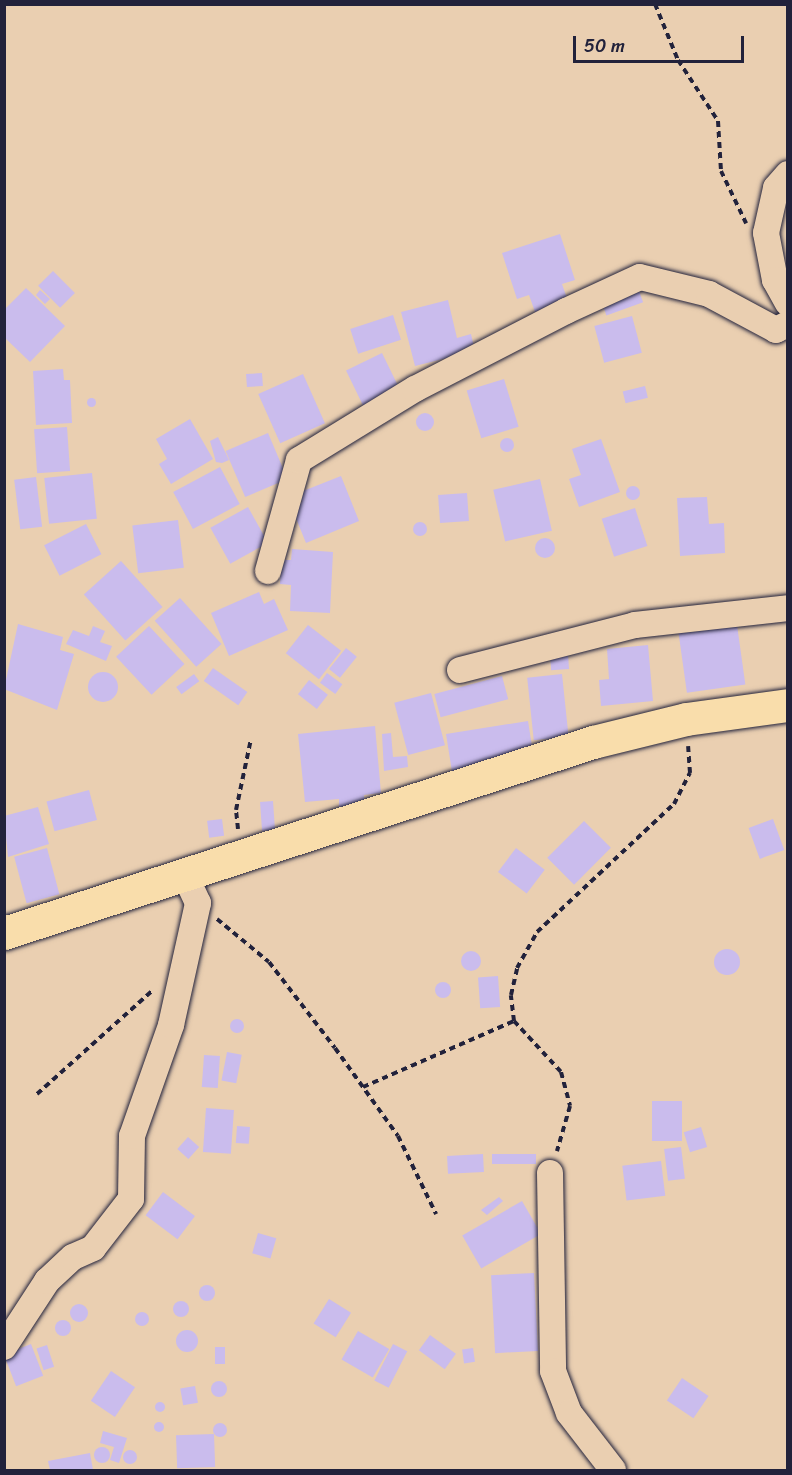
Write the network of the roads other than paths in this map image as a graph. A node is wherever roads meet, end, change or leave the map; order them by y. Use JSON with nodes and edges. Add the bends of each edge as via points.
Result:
{"nodes":[{"id":1,"x":788,"y":174,"type":"edge"},
{"id":2,"x":788,"y":303,"type":"edge"},
{"id":3,"x":788,"y":324,"type":"edge"},
{"id":4,"x":268,"y":571,"type":"dead end"},
{"id":5,"x":788,"y":608,"type":"edge"},
{"id":6,"x":460,"y":670,"type":"dead end"},
{"id":7,"x":788,"y":705,"type":"edge"},
{"id":8,"x":184,"y":873,"type":"junction"},
{"id":9,"x":4,"y":933,"type":"edge"},
{"id":10,"x":550,"y":1173,"type":"road end"},
{"id":11,"x":4,"y":1347,"type":"edge"},
{"id":12,"x":613,"y":1470,"type":"edge"}],
"edges":[{"from":1,"to":2,"type":"street","via":[[776,188],[766,233],[775,280]]},
{"from":3,"to":4,"type":"street","via":[[776,330],[709,294],[640,277],[566,311],[415,389],[299,460]]},
{"from":5,"to":6,"type":"street","via":[[635,625]]},
{"from":7,"to":8,"type":"highway","via":[[686,718],[593,742]]},
{"from":8,"to":9,"type":"highway"},
{"from":8,"to":11,"type":"street","via":[[198,903],[171,1025],[132,1136],[131,1199],[93,1248],[73,1257],[47,1281]]},
{"from":10,"to":12,"type":"street","via":[[553,1371],[569,1413]]}]}
